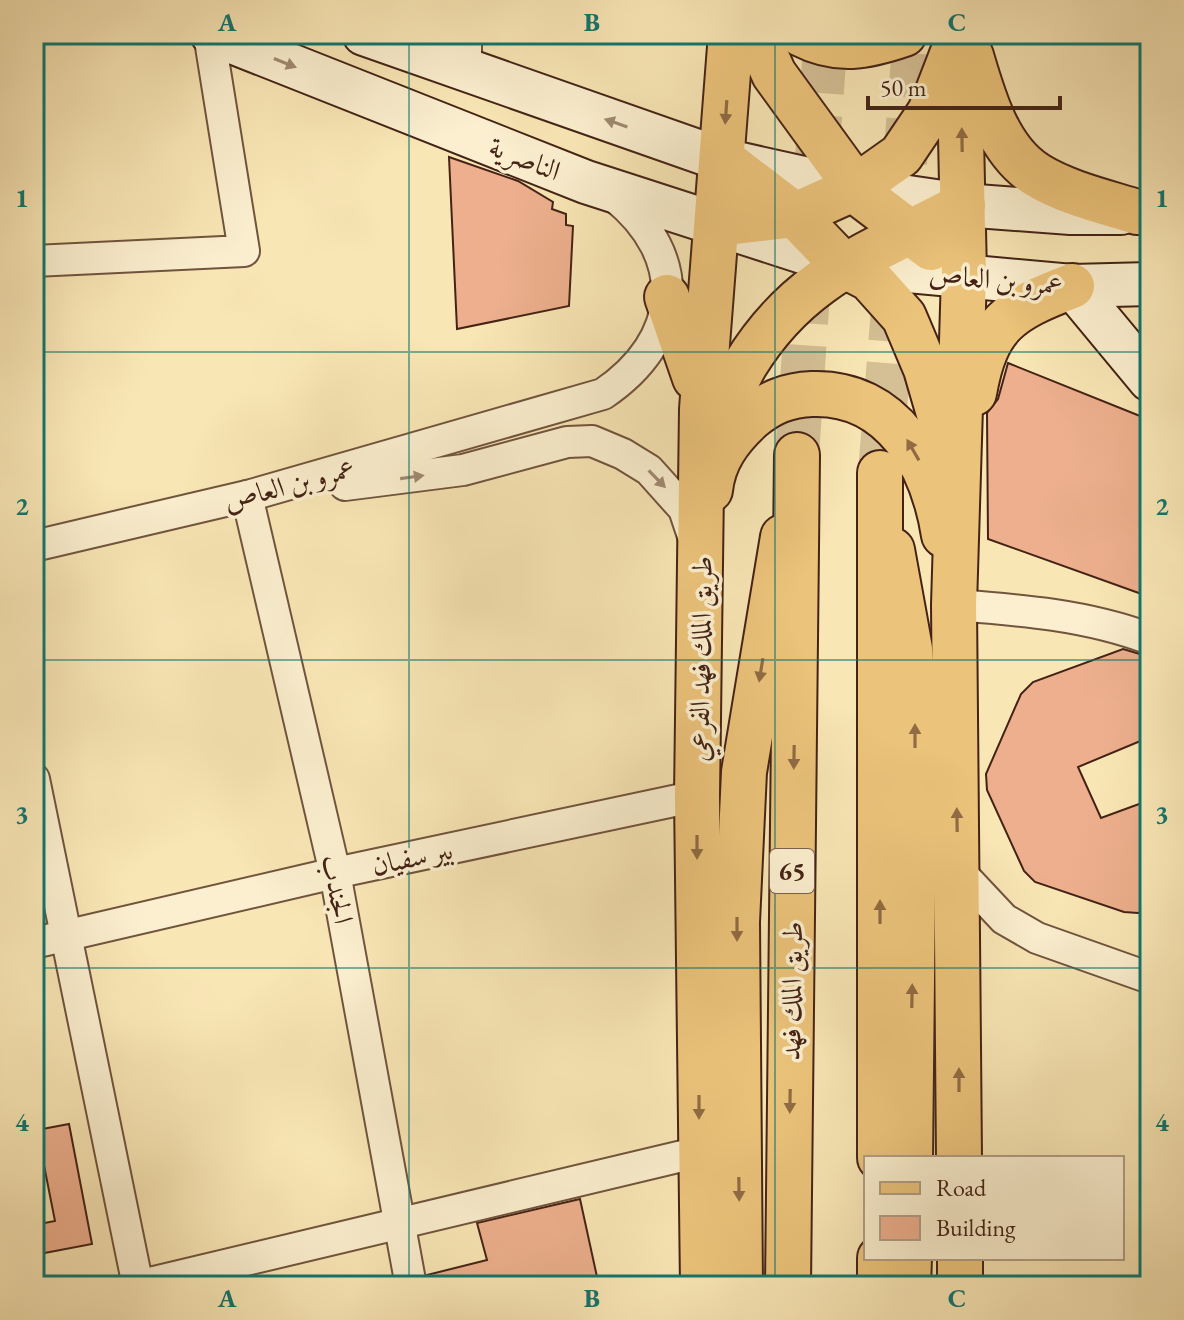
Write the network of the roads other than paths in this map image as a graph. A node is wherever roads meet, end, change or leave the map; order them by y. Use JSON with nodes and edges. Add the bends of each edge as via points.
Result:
{"nodes":[{"id":1,"x":211,"y":34,"type":"edge"},
{"id":2,"x":364,"y":34,"type":"edge"},
{"id":3,"x":731,"y":34,"type":"edge"},
{"id":4,"x":756,"y":34,"type":"edge"},
{"id":5,"x":801,"y":34,"type":"edge"},
{"id":6,"x":904,"y":34,"type":"edge"},
{"id":7,"x":963,"y":34,"type":"edge"},
{"id":8,"x":466,"y":52,"type":"edge"},
{"id":9,"x":723,"y":160,"type":"junction"},
{"id":10,"x":586,"y":182,"type":"junction"},
{"id":11,"x":853,"y":189,"type":"junction"},
{"id":12,"x":963,"y":205,"type":"junction"},
{"id":13,"x":1144,"y":212,"type":"edge"},
{"id":14,"x":795,"y":215,"type":"junction"},
{"id":15,"x":717,"y":224,"type":"junction"},
{"id":16,"x":912,"y":232,"type":"junction"},
{"id":17,"x":34,"y":261,"type":"edge"},
{"id":18,"x":843,"y":265,"type":"junction"},
{"id":19,"x":964,"y":275,"type":"junction"},
{"id":20,"x":1150,"y":284,"type":"edge"},
{"id":21,"x":1072,"y":286,"type":"junction"},
{"id":22,"x":667,"y":297,"type":"junction"},
{"id":23,"x":1150,"y":380,"type":"edge"},
{"id":24,"x":702,"y":409,"type":"junction"},
{"id":25,"x":703,"y":465,"type":"junction"},
{"id":26,"x":959,"y":482,"type":"junction"},
{"id":27,"x":249,"y":496,"type":"junction"},
{"id":28,"x":34,"y":546,"type":"edge"},
{"id":29,"x":701,"y":556,"type":"junction"},
{"id":30,"x":954,"y":605,"type":"junction"},
{"id":31,"x":1150,"y":639,"type":"edge"},
{"id":32,"x":34,"y":779,"type":"edge"},
{"id":33,"x":697,"y":796,"type":"junction"},
{"id":34,"x":958,"y":870,"type":"junction"},
{"id":35,"x":335,"y":873,"type":"junction"},
{"id":36,"x":66,"y":937,"type":"junction"},
{"id":37,"x":34,"y":943,"type":"edge"},
{"id":38,"x":1150,"y":978,"type":"edge"},
{"id":39,"x":699,"y":1152,"type":"junction"},
{"id":40,"x":880,"y":1156,"type":"edge"},
{"id":41,"x":910,"y":1156,"type":"edge"},
{"id":42,"x":959,"y":1156,"type":"edge"},
{"id":43,"x":399,"y":1224,"type":"junction"},
{"id":44,"x":880,"y":1260,"type":"edge"},
{"id":45,"x":909,"y":1260,"type":"edge"},
{"id":46,"x":960,"y":1260,"type":"edge"},
{"id":47,"x":138,"y":1286,"type":"edge"},
{"id":48,"x":411,"y":1286,"type":"edge"},
{"id":49,"x":703,"y":1286,"type":"edge"},
{"id":50,"x":740,"y":1286,"type":"edge"},
{"id":51,"x":788,"y":1286,"type":"edge"},
{"id":52,"x":880,"y":1286,"type":"edge"},
{"id":53,"x":908,"y":1286,"type":"edge"},
{"id":54,"x":960,"y":1286,"type":"edge"}],
"edges":[{"from":1,"to":10,"type":"main road","name":"الناصرية","one_way":true},
{"from":1,"to":17,"type":"street","via":[[244,251]]},
{"from":2,"to":8,"type":"main road"},
{"from":3,"to":9,"type":"main road","name":"طريق الملك فهد الفرعي","one_way":true},
{"from":4,"to":11,"type":"main road","via":[[774,74]]},
{"from":5,"to":6,"type":"main road","via":[[820,44],[865,47]]},
{"from":7,"to":11,"type":"main road","via":[[930,112],[901,155]]},
{"from":12,"to":7,"type":"main road","one_way":true},
{"from":7,"to":13,"type":"main road","via":[[1003,139],[1036,174]]},
{"from":9,"to":8,"type":"main road","one_way":true},
{"from":9,"to":11,"type":"main road"},
{"from":9,"to":14,"type":"main road"},
{"from":9,"to":15,"type":"main road","name":"طريق الملك فهد الفرعي"},
{"from":10,"to":15,"type":"main road","name":"الناصرية"},
{"from":10,"to":22,"type":"street","via":[[637,214],[665,267]]},
{"from":11,"to":12,"type":"main road"},
{"from":11,"to":14,"type":"main road"},
{"from":11,"to":16,"type":"main road"},
{"from":12,"to":13,"type":"main road"},
{"from":12,"to":16,"type":"main road"},
{"from":12,"to":19,"type":"main road"},
{"from":14,"to":15,"type":"main road"},
{"from":14,"to":18,"type":"main road"},
{"from":15,"to":18,"type":"main road","name":"الناصرية"},
{"from":15,"to":24,"type":"main road","name":"طريق الملك فهد الفرعي"},
{"from":16,"to":18,"type":"main road"},
{"from":16,"to":19,"type":"main road"},
{"from":18,"to":19,"type":"main road","name":"عمرو بن العاص"},
{"from":18,"to":25,"type":"main road","via":[[783,313],[744,367]]},
{"from":18,"to":26,"type":"main road","via":[[870,279],[904,317],[926,369]]},
{"from":19,"to":21,"type":"main road","name":"عمرو بن العاص"},
{"from":19,"to":26,"type":"main road"},
{"from":20,"to":21,"type":"main road","name":"عمرو بن العاص"},
{"from":21,"to":23,"type":"main road"},
{"from":21,"to":26,"type":"main road","via":[[1027,304],[997,326],[982,354]]},
{"from":22,"to":24,"type":"main road"},
{"from":22,"to":27,"type":"street","name":"عمرو بن العاص","via":[[655,340],[628,377],[603,394]]},
{"from":24,"to":25,"type":"main road","name":"طريق الملك فهد الفرعي"},
{"from":25,"to":29,"type":"main road","name":"طريق الملك فهد الفرعي"},
{"from":26,"to":30,"type":"main road"},
{"from":27,"to":28,"type":"street","name":"عمرو بن العاص"},
{"from":27,"to":29,"type":"street","one_way":true,"via":[[463,470],[567,442],[592,441],[649,470],[684,509]]},
{"from":27,"to":35,"type":"street","name":"الجندب"},
{"from":30,"to":29,"type":"main road","one_way":true,"via":[[938,496],[910,443],[870,407],[836,393],[796,395],[767,405],[732,435],[712,471]]},
{"from":29,"to":33,"type":"main road","name":"طريق الملك فهد الفرعي"},
{"from":30,"to":31,"type":"street","via":[[1033,611],[1119,627]]},
{"from":34,"to":30,"type":"main road","one_way":true},
{"from":32,"to":36,"type":"street"},
{"from":33,"to":35,"type":"street","name":"بير سفيان"},
{"from":33,"to":39,"type":"main road","name":"طريق الملك فهد الفرعي","one_way":true},
{"from":34,"to":38,"type":"street","via":[[1004,919],[1037,938]]},
{"from":42,"to":34,"type":"main road","one_way":true},
{"from":35,"to":36,"type":"street","name":"بير سفيان"},
{"from":35,"to":43,"type":"street","name":"الجندب"},
{"from":36,"to":37,"type":"street","name":"بير سفيان"},
{"from":36,"to":47,"type":"street"},
{"from":39,"to":43,"type":"street"},
{"from":39,"to":49,"type":"main road","name":"طريق الملك فهد الفرعي"},
{"from":40,"to":41,"type":"main road","via":[[880,473],[910,649],[915,716]]},
{"from":43,"to":47,"type":"street"},
{"from":43,"to":48,"type":"street","name":"الجندب"},
{"from":44,"to":52,"type":"main road"},
{"from":45,"to":53,"type":"main road"},
{"from":46,"to":54,"type":"main road"},
{"from":50,"to":51,"type":"main road","name":"طريق الملك فهد","number":"65","via":[[737,922],[744,772],[797,455]]}]}
